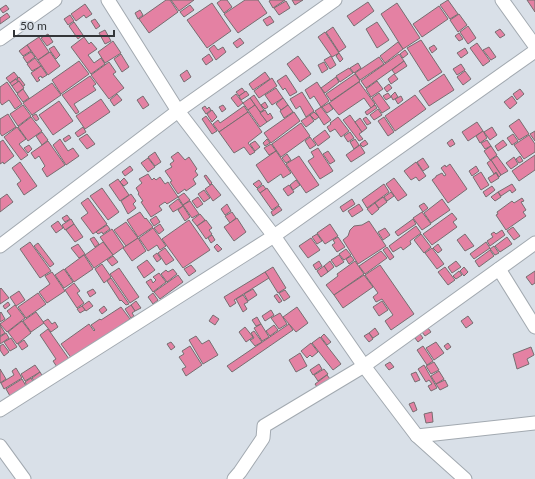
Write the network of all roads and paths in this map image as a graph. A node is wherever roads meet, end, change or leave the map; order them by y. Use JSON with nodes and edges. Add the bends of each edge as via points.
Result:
{"nodes":[{"id":1,"x":55,"y":0,"type":"edge"},
{"id":2,"x":108,"y":0,"type":"edge"},
{"id":3,"x":335,"y":0,"type":"edge"},
{"id":4,"x":502,"y":0,"type":"edge"},
{"id":5,"x":0,"y":38,"type":"edge"},
{"id":6,"x":535,"y":46,"type":"edge"},
{"id":7,"x":535,"y":51,"type":"edge"},
{"id":8,"x":178,"y":111,"type":"junction"},
{"id":9,"x":274,"y":236,"type":"junction"},
{"id":10,"x":535,"y":243,"type":"edge"},
{"id":11,"x":0,"y":246,"type":"edge"},
{"id":12,"x":499,"y":269,"type":"junction"},
{"id":13,"x":535,"y":326,"type":"edge"},
{"id":14,"x":364,"y":366,"type":"junction"},
{"id":15,"x":0,"y":410,"type":"edge"},
{"id":16,"x":535,"y":423,"type":"edge"},
{"id":17,"x":417,"y":436,"type":"junction"},
{"id":18,"x":0,"y":446,"type":"edge"},
{"id":19,"x":24,"y":479,"type":"edge"},
{"id":20,"x":234,"y":479,"type":"edge"},
{"id":21,"x":465,"y":479,"type":"edge"}],
"edges":[{"from":1,"to":5,"type":"street"},
{"from":2,"to":8,"type":"street"},
{"from":3,"to":8,"type":"street"},
{"from":4,"to":6,"type":"street"},
{"from":7,"to":9,"type":"street"},
{"from":8,"to":9,"type":"street"},
{"from":8,"to":11,"type":"street"},
{"from":9,"to":14,"type":"street"},
{"from":9,"to":15,"type":"street"},
{"from":10,"to":12,"type":"street"},
{"from":12,"to":13,"type":"street"},
{"from":12,"to":14,"type":"street"},
{"from":14,"to":17,"type":"street"},
{"from":14,"to":20,"type":"street","via":[[264,426],[263,438]]},
{"from":16,"to":17,"type":"street"},
{"from":17,"to":21,"type":"street"},
{"from":18,"to":19,"type":"street"}]}
